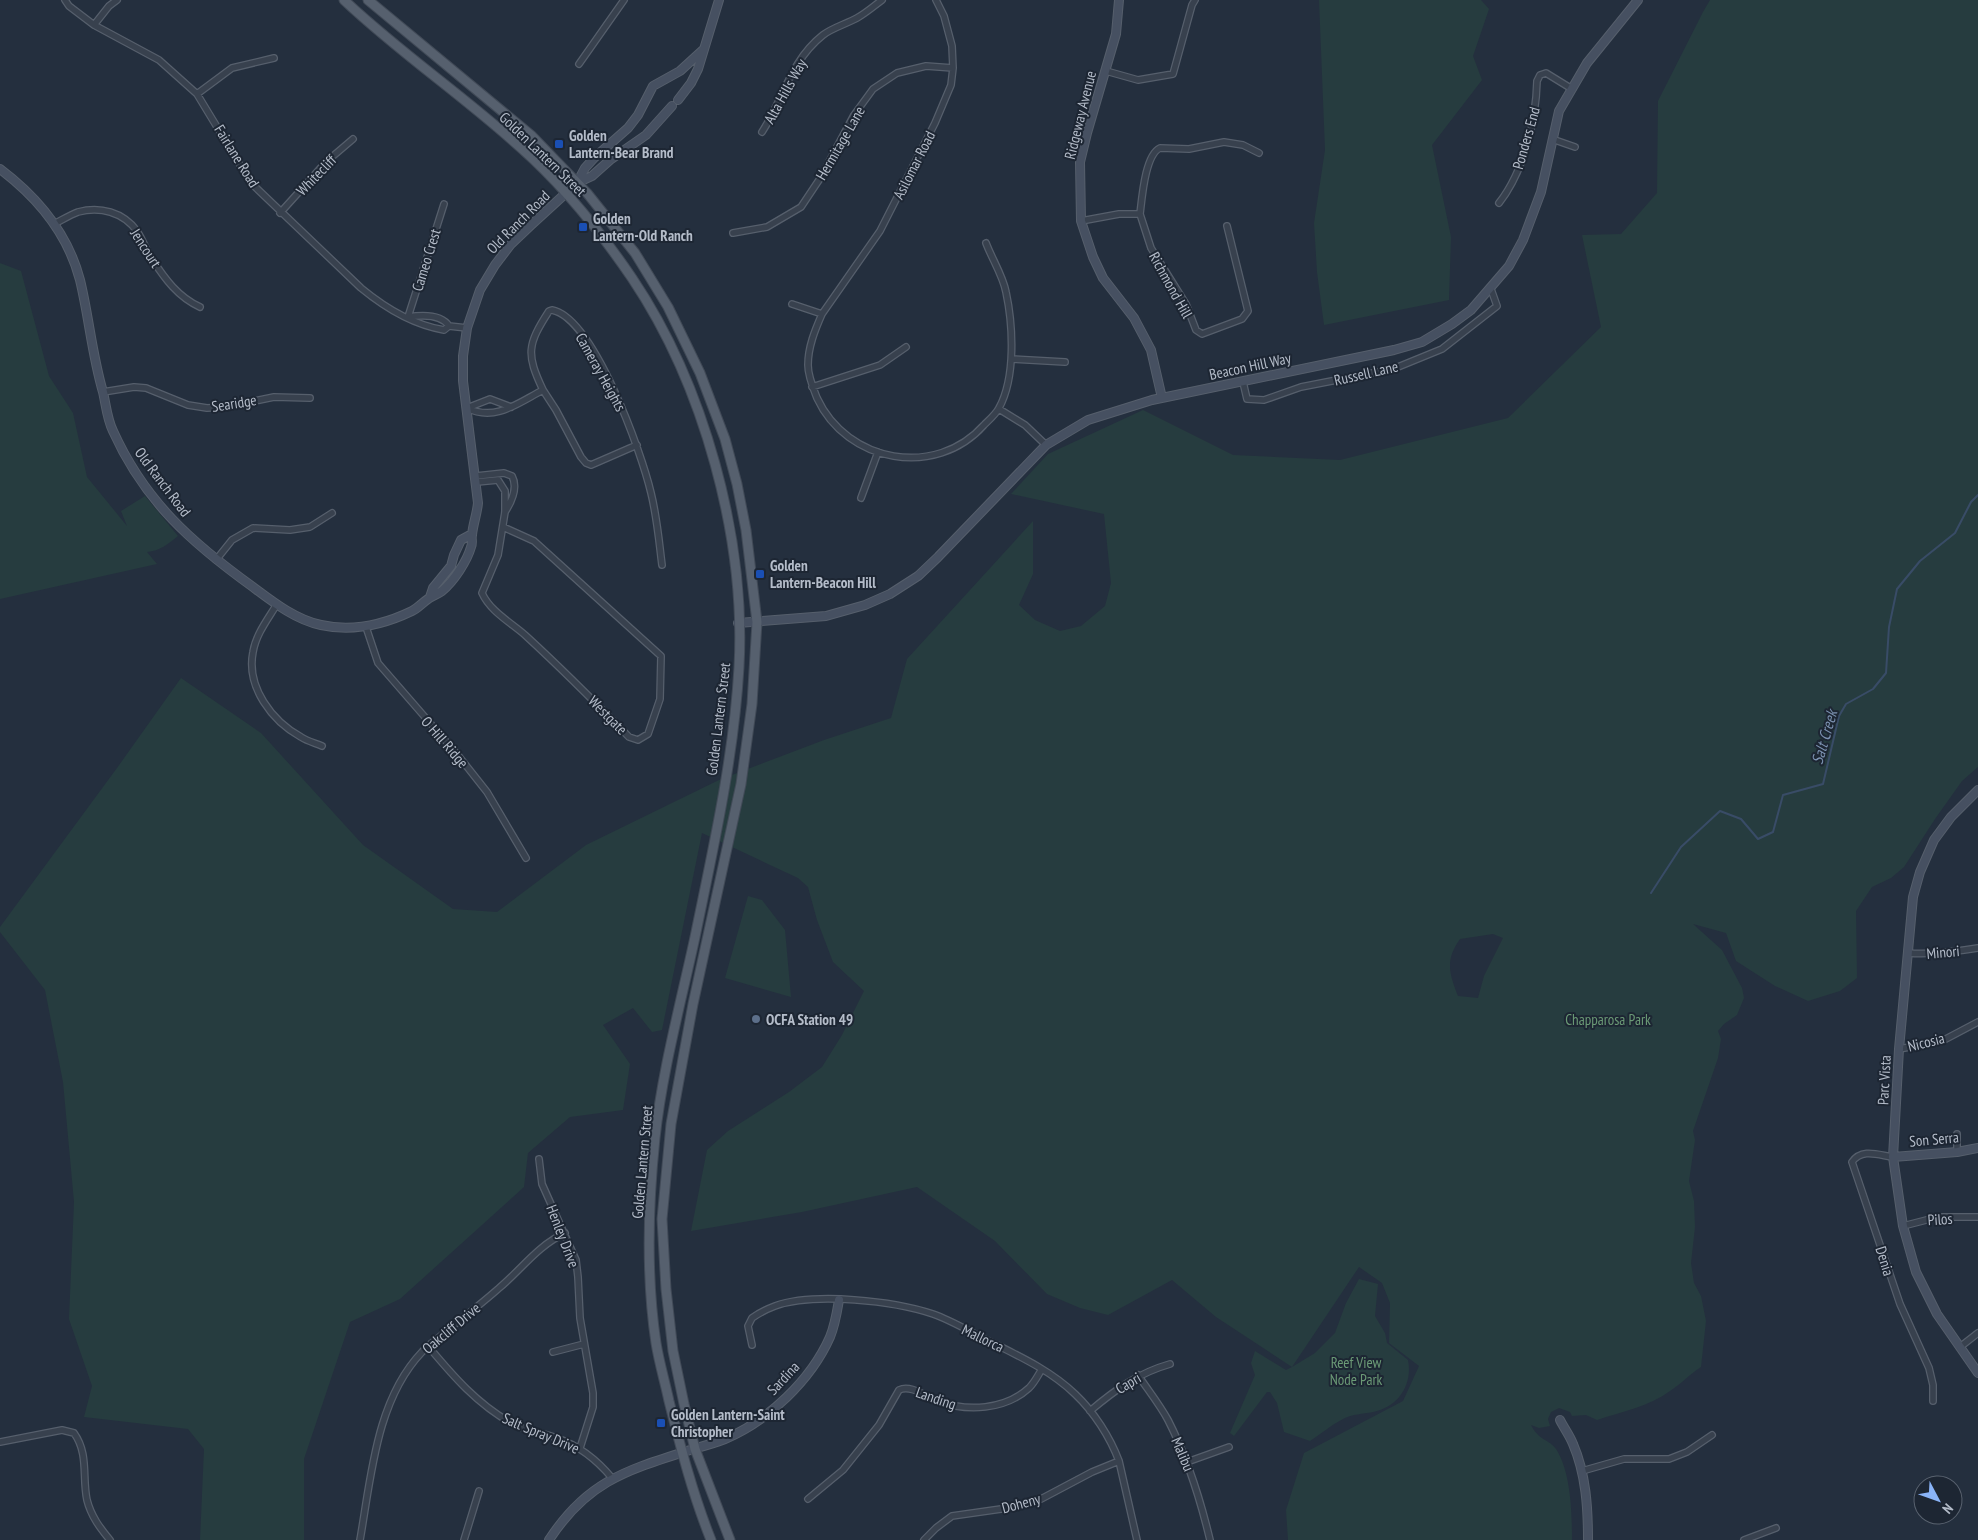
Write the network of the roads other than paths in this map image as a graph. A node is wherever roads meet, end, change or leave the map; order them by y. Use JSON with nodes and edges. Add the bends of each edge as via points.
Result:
{"nodes":[{"id":1,"x":64,"y":0,"type":"edge"},
{"id":2,"x":117,"y":0,"type":"edge"},
{"id":3,"x":344,"y":0,"type":"edge"},
{"id":4,"x":368,"y":0,"type":"edge"},
{"id":5,"x":624,"y":0,"type":"edge"},
{"id":6,"x":719,"y":0,"type":"edge"},
{"id":7,"x":882,"y":0,"type":"edge"},
{"id":8,"x":936,"y":0,"type":"edge"},
{"id":9,"x":1119,"y":0,"type":"edge"},
{"id":10,"x":1195,"y":0,"type":"edge"},
{"id":11,"x":1638,"y":0,"type":"edge"},
{"id":12,"x":94,"y":25,"type":"junction"},
{"id":13,"x":703,"y":50,"type":"junction"},
{"id":14,"x":274,"y":58,"type":"dead end"},
{"id":15,"x":579,"y":64,"type":"dead end"},
{"id":16,"x":953,"y":68,"type":"junction"},
{"id":17,"x":1106,"y":71,"type":"junction"},
{"id":18,"x":1572,"y":89,"type":"junction"},
{"id":19,"x":197,"y":94,"type":"junction"},
{"id":20,"x":762,"y":132,"type":"dead end"},
{"id":21,"x":353,"y":139,"type":"dead end"},
{"id":22,"x":1552,"y":139,"type":"junction"},
{"id":23,"x":1575,"y":147,"type":"dead end"},
{"id":24,"x":1259,"y":153,"type":"dead end"},
{"id":25,"x":0,"y":169,"type":"edge"},
{"id":26,"x":577,"y":183,"type":"junction"},
{"id":27,"x":566,"y":193,"type":"junction"},
{"id":28,"x":1499,"y":203,"type":"dead end"},
{"id":29,"x":444,"y":204,"type":"dead end"},
{"id":30,"x":280,"y":213,"type":"junction"},
{"id":31,"x":1140,"y":214,"type":"junction"},
{"id":32,"x":1081,"y":221,"type":"junction"},
{"id":33,"x":54,"y":224,"type":"junction"},
{"id":34,"x":1226,"y":226,"type":"dead end"},
{"id":35,"x":734,"y":233,"type":"dead end"},
{"id":36,"x":986,"y":243,"type":"dead end"},
{"id":37,"x":1491,"y":288,"type":"junction"},
{"id":38,"x":792,"y":304,"type":"dead end"},
{"id":39,"x":200,"y":307,"type":"dead end"},
{"id":40,"x":822,"y":314,"type":"junction"},
{"id":41,"x":408,"y":317,"type":"junction"},
{"id":42,"x":450,"y":326,"type":"junction"},
{"id":43,"x":467,"y":328,"type":"junction"},
{"id":44,"x":906,"y":348,"type":"dead end"},
{"id":45,"x":1012,"y":359,"type":"junction"},
{"id":46,"x":1065,"y":362,"type":"dead end"},
{"id":47,"x":1243,"y":382,"type":"junction"},
{"id":48,"x":812,"y":387,"type":"junction"},
{"id":49,"x":543,"y":390,"type":"junction"},
{"id":50,"x":103,"y":392,"type":"junction"},
{"id":51,"x":310,"y":398,"type":"dead end"},
{"id":52,"x":1162,"y":398,"type":"junction"},
{"id":53,"x":498,"y":401,"type":"junction"},
{"id":54,"x":511,"y":407,"type":"junction"},
{"id":55,"x":467,"y":408,"type":"junction"},
{"id":56,"x":999,"y":408,"type":"junction"},
{"id":57,"x":499,"y":412,"type":"junction"},
{"id":58,"x":637,"y":445,"type":"junction"},
{"id":59,"x":1046,"y":446,"type":"junction"},
{"id":60,"x":878,"y":452,"type":"junction"},
{"id":61,"x":476,"y":479,"type":"junction"},
{"id":62,"x":861,"y":498,"type":"dead end"},
{"id":63,"x":505,"y":512,"type":"junction"},
{"id":64,"x":332,"y":513,"type":"dead end"},
{"id":65,"x":503,"y":527,"type":"junction"},
{"id":66,"x":472,"y":534,"type":"junction"},
{"id":67,"x":216,"y":560,"type":"junction"},
{"id":68,"x":662,"y":565,"type":"dead end"},
{"id":69,"x":430,"y":597,"type":"junction"},
{"id":70,"x":277,"y":604,"type":"junction"},
{"id":71,"x":757,"y":622,"type":"junction"},
{"id":72,"x":738,"y":623,"type":"junction"},
{"id":73,"x":366,"y":627,"type":"junction"},
{"id":74,"x":322,"y":746,"type":"dead end"},
{"id":75,"x":1978,"y":790,"type":"edge"},
{"id":76,"x":526,"y":858,"type":"dead end"},
{"id":77,"x":1978,"y":948,"type":"edge"},
{"id":78,"x":1908,"y":953,"type":"junction"},
{"id":79,"x":1978,"y":1022,"type":"edge"},
{"id":80,"x":1899,"y":1049,"type":"junction"},
{"id":81,"x":1957,"y":1134,"type":"dead end"},
{"id":82,"x":1978,"y":1148,"type":"edge"},
{"id":83,"x":1957,"y":1152,"type":"junction"},
{"id":84,"x":1893,"y":1157,"type":"junction"},
{"id":85,"x":539,"y":1159,"type":"dead end"},
{"id":86,"x":1978,"y":1217,"type":"edge"},
{"id":87,"x":1902,"y":1226,"type":"junction"},
{"id":88,"x":565,"y":1233,"type":"junction"},
{"id":89,"x":839,"y":1300,"type":"junction"},
{"id":90,"x":1978,"y":1333,"type":"edge"},
{"id":91,"x":584,"y":1344,"type":"junction"},
{"id":92,"x":752,"y":1345,"type":"dead end"},
{"id":93,"x":428,"y":1346,"type":"junction"},
{"id":94,"x":1960,"y":1347,"type":"junction"},
{"id":95,"x":553,"y":1352,"type":"dead end"},
{"id":96,"x":1170,"y":1364,"type":"dead end"},
{"id":97,"x":1042,"y":1369,"type":"junction"},
{"id":98,"x":1978,"y":1373,"type":"edge"},
{"id":99,"x":1138,"y":1375,"type":"junction"},
{"id":100,"x":1933,"y":1401,"type":"dead end"},
{"id":101,"x":1090,"y":1410,"type":"junction"},
{"id":102,"x":1560,"y":1420,"type":"dead end"},
{"id":103,"x":1712,"y":1435,"type":"dead end"},
{"id":104,"x":0,"y":1442,"type":"edge"},
{"id":105,"x":1229,"y":1447,"type":"dead end"},
{"id":106,"x":580,"y":1448,"type":"junction"},
{"id":107,"x":695,"y":1448,"type":"junction"},
{"id":108,"x":682,"y":1453,"type":"junction"},
{"id":109,"x":1119,"y":1461,"type":"junction"},
{"id":110,"x":1187,"y":1462,"type":"junction"},
{"id":111,"x":1582,"y":1471,"type":"junction"},
{"id":112,"x":612,"y":1478,"type":"junction"},
{"id":113,"x":479,"y":1491,"type":"dead end"},
{"id":114,"x":808,"y":1499,"type":"dead end"},
{"id":115,"x":1776,"y":1528,"type":"dead end"},
{"id":116,"x":110,"y":1540,"type":"edge"},
{"id":117,"x":360,"y":1540,"type":"edge"},
{"id":118,"x":464,"y":1540,"type":"edge"},
{"id":119,"x":549,"y":1540,"type":"edge"},
{"id":120,"x":711,"y":1540,"type":"edge"},
{"id":121,"x":730,"y":1540,"type":"edge"},
{"id":122,"x":924,"y":1540,"type":"edge"},
{"id":123,"x":1137,"y":1540,"type":"edge"},
{"id":124,"x":1210,"y":1540,"type":"edge"},
{"id":125,"x":1588,"y":1540,"type":"edge"},
{"id":126,"x":1744,"y":1540,"type":"edge"}],
"edges":[{"from":1,"to":12,"type":"street","name":"Fairlane Road"},
{"from":2,"to":12,"type":"street"},
{"from":3,"to":27,"type":"main road","name":"Golden Lantern Street","via":[[490,120]]},
{"from":4,"to":26,"type":"main road","name":"Golden Lantern Street","via":[[514,119]]},
{"from":5,"to":15,"type":"street"},
{"from":6,"to":13,"type":"street"},
{"from":7,"to":20,"type":"street","name":"Alta Hills Way","via":[[859,17],[823,35],[801,58]]},
{"from":8,"to":16,"type":"street","name":"Asilomar Road","via":[[948,29]]},
{"from":9,"to":17,"type":"street","name":"Ridgeway Avenue","via":[[1116,34]]},
{"from":10,"to":17,"type":"street","via":[[1174,74],[1138,80]]},
{"from":11,"to":18,"type":"street","name":"Beacon Hill Way","via":[[1587,63]]},
{"from":12,"to":19,"type":"street","name":"Fairlane Road","via":[[159,60]]},
{"from":13,"to":26,"type":"street","via":[[680,71],[653,86],[628,128],[594,158]]},
{"from":13,"to":26,"type":"street","via":[[691,82],[646,135],[592,176]]},
{"from":14,"to":19,"type":"street","via":[[232,68]]},
{"from":16,"to":35,"type":"street","name":"Hermitage Lane","via":[[926,66],[897,73],[873,89],[854,115],[801,207],[766,227]]},
{"from":16,"to":40,"type":"street","name":"Asilomar Road","via":[[951,85],[935,123],[880,230]]},
{"from":17,"to":32,"type":"street","name":"Ridgeway Avenue","via":[[1080,162]]},
{"from":18,"to":22,"type":"street","name":"Beacon Hill Way","via":[[1559,111]]},
{"from":18,"to":28,"type":"street","name":"Ponders End","via":[[1552,75],[1540,76],[1534,122],[1515,178]]},
{"from":19,"to":30,"type":"street","name":"Fairlane Road","via":[[250,183]]},
{"from":21,"to":30,"type":"street","name":"Whitecliff","via":[[326,162]]},
{"from":22,"to":23,"type":"street"},
{"from":22,"to":37,"type":"street","name":"Beacon Hill Way","via":[[1533,216],[1509,266]]},
{"from":24,"to":31,"type":"street","name":"Richmond Hill","via":[[1224,142],[1189,149],[1160,148],[1149,163]]},
{"from":25,"to":33,"type":"street","name":"Old Ranch Road","via":[[30,194]]},
{"from":26,"to":27,"type":"street","name":"Old Ranch Road"},
{"from":26,"to":71,"type":"main road","name":"Golden Lantern Street","via":[[620,234],[654,282],[700,373],[725,439],[737,484]]},
{"from":27,"to":43,"type":"street","name":"Old Ranch Road","via":[[511,244],[495,264],[480,290]]},
{"from":27,"to":72,"type":"main road","name":"Golden Lantern Street","via":[[634,282],[661,328],[695,403],[727,512]]},
{"from":29,"to":41,"type":"street","name":"Cameo Crest"},
{"from":30,"to":41,"type":"street","name":"Fairlane Road","via":[[376,300]]},
{"from":31,"to":32,"type":"street"},
{"from":31,"to":34,"type":"street","name":"Richmond Hill","via":[[1150,248],[1186,304],[1196,330],[1202,334],[1242,319],[1248,311]]},
{"from":32,"to":52,"type":"street","name":"Ridgeway Avenue","via":[[1104,278],[1134,318],[1151,350]]},
{"from":33,"to":39,"type":"street","name":"Jencourt","via":[[93,209],[108,210],[120,216],[137,231],[151,258],[178,294]]},
{"from":33,"to":50,"type":"street","name":"Old Ranch Road","via":[[65,239],[80,280],[97,376]]},
{"from":36,"to":45,"type":"street","name":"Asilomar Road","via":[[1006,291]]},
{"from":37,"to":47,"type":"street","name":"Beacon Hill Way","via":[[1471,310],[1422,342]]},
{"from":37,"to":47,"type":"street","name":"Russell Lane","via":[[1497,306],[1442,349],[1393,369],[1301,387],[1264,400],[1247,398]]},
{"from":38,"to":40,"type":"street"},
{"from":40,"to":48,"type":"street","name":"Asilomar Road","via":[[810,349],[808,366]]},
{"from":41,"to":42,"type":"street","name":"Fairlane Road","via":[[424,314]]},
{"from":41,"to":42,"type":"street","name":"Fairlane Road","via":[[430,328],[444,330]]},
{"from":42,"to":43,"type":"street","name":"Fairlane Road"},
{"from":43,"to":55,"type":"street","name":"Old Ranch Road","via":[[463,381]]},
{"from":44,"to":48,"type":"street","via":[[880,365]]},
{"from":45,"to":46,"type":"street"},
{"from":45,"to":56,"type":"street","name":"Asilomar Road"},
{"from":47,"to":52,"type":"street","name":"Beacon Hill Way"},
{"from":48,"to":60,"type":"street","name":"Asilomar Road","via":[[840,432]]},
{"from":49,"to":54,"type":"street"},
{"from":49,"to":58,"type":"street","name":"Cameray Heights","via":[[588,465]]},
{"from":49,"to":58,"type":"street","name":"Cameray Heights","via":[[532,368],[530,346],[552,310],[566,316],[594,353],[621,403]]},
{"from":50,"to":51,"type":"street","name":"Searidge","via":[[146,388],[188,405],[207,408],[274,397]]},
{"from":50,"to":67,"type":"street","name":"Old Ranch Road","via":[[112,429],[140,479],[178,527]]},
{"from":52,"to":59,"type":"street","name":"Beacon Hill Way","via":[[1088,420]]},
{"from":53,"to":54,"type":"street"},
{"from":53,"to":55,"type":"street","via":[[488,399]]},
{"from":53,"to":57,"type":"street"},
{"from":54,"to":57,"type":"street"},
{"from":55,"to":57,"type":"street","via":[[481,413]]},
{"from":55,"to":61,"type":"street","name":"Old Ranch Road"},
{"from":56,"to":59,"type":"street","via":[[1025,425]]},
{"from":56,"to":60,"type":"street","name":"Asilomar Road","via":[[976,435],[950,450],[907,459]]},
{"from":58,"to":68,"type":"street","name":"Cameray Heights","via":[[655,509]]},
{"from":59,"to":71,"type":"street","name":"Beacon Hill Way","via":[[938,557],[897,590],[839,613]]},
{"from":60,"to":62,"type":"street"},
{"from":61,"to":63,"type":"street","name":"Westgate","via":[[498,480],[505,490]]},
{"from":61,"to":63,"type":"street","name":"Westgate","via":[[504,473],[512,476],[515,482],[511,502]]},
{"from":61,"to":66,"type":"street","name":"Old Ranch Road","via":[[478,503]]},
{"from":63,"to":65,"type":"street","name":"Westgate"},
{"from":64,"to":67,"type":"street","via":[[310,527],[290,530],[253,528],[232,540]]},
{"from":65,"to":65,"type":"street","name":"Westgate","via":[[498,555],[482,593],[486,602],[524,634],[629,737],[638,740],[648,734],[660,699],[661,656],[534,541]]},
{"from":66,"to":69,"type":"street","name":"Old Ranch Road","via":[[461,540],[452,566],[433,588]]},
{"from":66,"to":69,"type":"street","name":"Old Ranch Road","via":[[472,545],[456,574],[442,592]]},
{"from":67,"to":70,"type":"street","name":"Old Ranch Road"},
{"from":69,"to":73,"type":"street","name":"Old Ranch Road","via":[[414,610]]},
{"from":70,"to":73,"type":"street","name":"Old Ranch Road","via":[[319,625]]},
{"from":70,"to":74,"type":"street","via":[[256,640],[253,652],[257,689],[264,704],[283,723],[300,737]]},
{"from":71,"to":72,"type":"street","name":"Beacon Hill Way"},
{"from":71,"to":107,"type":"main road","name":"Golden Lantern Street","via":[[752,704],[741,784],[683,1055],[671,1124],[664,1196],[663,1248],[673,1351]]},
{"from":72,"to":108,"type":"main road","name":"Golden Lantern Street","via":[[740,661],[736,716],[727,774],[657,1114],[652,1164],[650,1238],[656,1342]]},
{"from":73,"to":76,"type":"street","name":"O Hill Ridge","via":[[378,664],[487,792]]},
{"from":75,"to":78,"type":"street","name":"Parc Vista","via":[[1934,840],[1920,872],[1913,897]]},
{"from":77,"to":78,"type":"street","name":"Minori","via":[[1948,953]]},
{"from":78,"to":80,"type":"street","name":"Parc Vista"},
{"from":79,"to":80,"type":"street","name":"Nicosia","via":[[1942,1041]]},
{"from":80,"to":84,"type":"street","name":"Parc Vista"},
{"from":81,"to":83,"type":"street"},
{"from":82,"to":83,"type":"street","name":"Son Serra"},
{"from":83,"to":84,"type":"street","name":"Son Serra"},
{"from":84,"to":87,"type":"street","name":"Parc Vista"},
{"from":84,"to":100,"type":"street","name":"Denia","via":[[1863,1153],[1852,1162],[1900,1304],[1929,1368]]},
{"from":85,"to":88,"type":"street","name":"Henley Drive","via":[[542,1184]]},
{"from":86,"to":87,"type":"street","name":"Pilos","via":[[1938,1217]]},
{"from":87,"to":94,"type":"street","name":"Parc Vista","via":[[1916,1272],[1937,1314]]},
{"from":88,"to":91,"type":"street","name":"Henley Drive","via":[[576,1260]]},
{"from":88,"to":93,"type":"street","name":"Oakcliff Drive","via":[[541,1247],[501,1287]]},
{"from":89,"to":92,"type":"street","name":"Mallorca","via":[[793,1301],[762,1311],[752,1318],[748,1326]]},
{"from":89,"to":97,"type":"street","name":"Mallorca","via":[[894,1304],[935,1315]]},
{"from":89,"to":107,"type":"street","name":"Sardina","via":[[830,1337],[806,1376],[786,1397],[765,1416],[726,1439]]},
{"from":90,"to":94,"type":"street"},
{"from":91,"to":95,"type":"street"},
{"from":91,"to":106,"type":"street","name":"Henley Drive","via":[[593,1407]]},
{"from":93,"to":106,"type":"street","name":"Salt Spray Drive","via":[[487,1408],[522,1428]]},
{"from":93,"to":117,"type":"street","name":"Oakcliff Drive","via":[[399,1385],[380,1431]]},
{"from":94,"to":98,"type":"street","name":"Parc Vista"},
{"from":96,"to":99,"type":"street","name":"Capri"},
{"from":97,"to":101,"type":"street","name":"Mallorca"},
{"from":97,"to":114,"type":"street","name":"Landing","via":[[1028,1388],[990,1407],[956,1406],[938,1402],[908,1388],[898,1390],[879,1425],[843,1470]]},
{"from":99,"to":101,"type":"street","name":"Capri"},
{"from":99,"to":110,"type":"street","name":"Malibu","via":[[1167,1419]]},
{"from":101,"to":109,"type":"street","name":"Mallorca"},
{"from":102,"to":111,"type":"street"},
{"from":103,"to":111,"type":"street","via":[[1669,1460],[1624,1459]]},
{"from":104,"to":116,"type":"street","via":[[62,1430],[74,1433],[85,1457],[90,1511]]},
{"from":105,"to":110,"type":"street"},
{"from":106,"to":112,"type":"street","name":"Salt Spray Drive"},
{"from":107,"to":108,"type":"street","name":"Sardina"},
{"from":107,"to":121,"type":"main road","name":"Golden Lantern Street"},
{"from":108,"to":112,"type":"street","name":"Sardina"},
{"from":108,"to":120,"type":"main road","name":"Golden Lantern Street","via":[[696,1505]]},
{"from":109,"to":122,"type":"street","name":"Doheny","via":[[1041,1499],[1015,1507],[952,1516]]},
{"from":109,"to":123,"type":"street","name":"Mallorca"},
{"from":110,"to":124,"type":"street","name":"Malibu","via":[[1198,1489]]},
{"from":111,"to":125,"type":"street"},
{"from":112,"to":119,"type":"street","name":"Sardina","via":[[583,1497]]},
{"from":113,"to":118,"type":"street"},
{"from":115,"to":126,"type":"street"}]}
